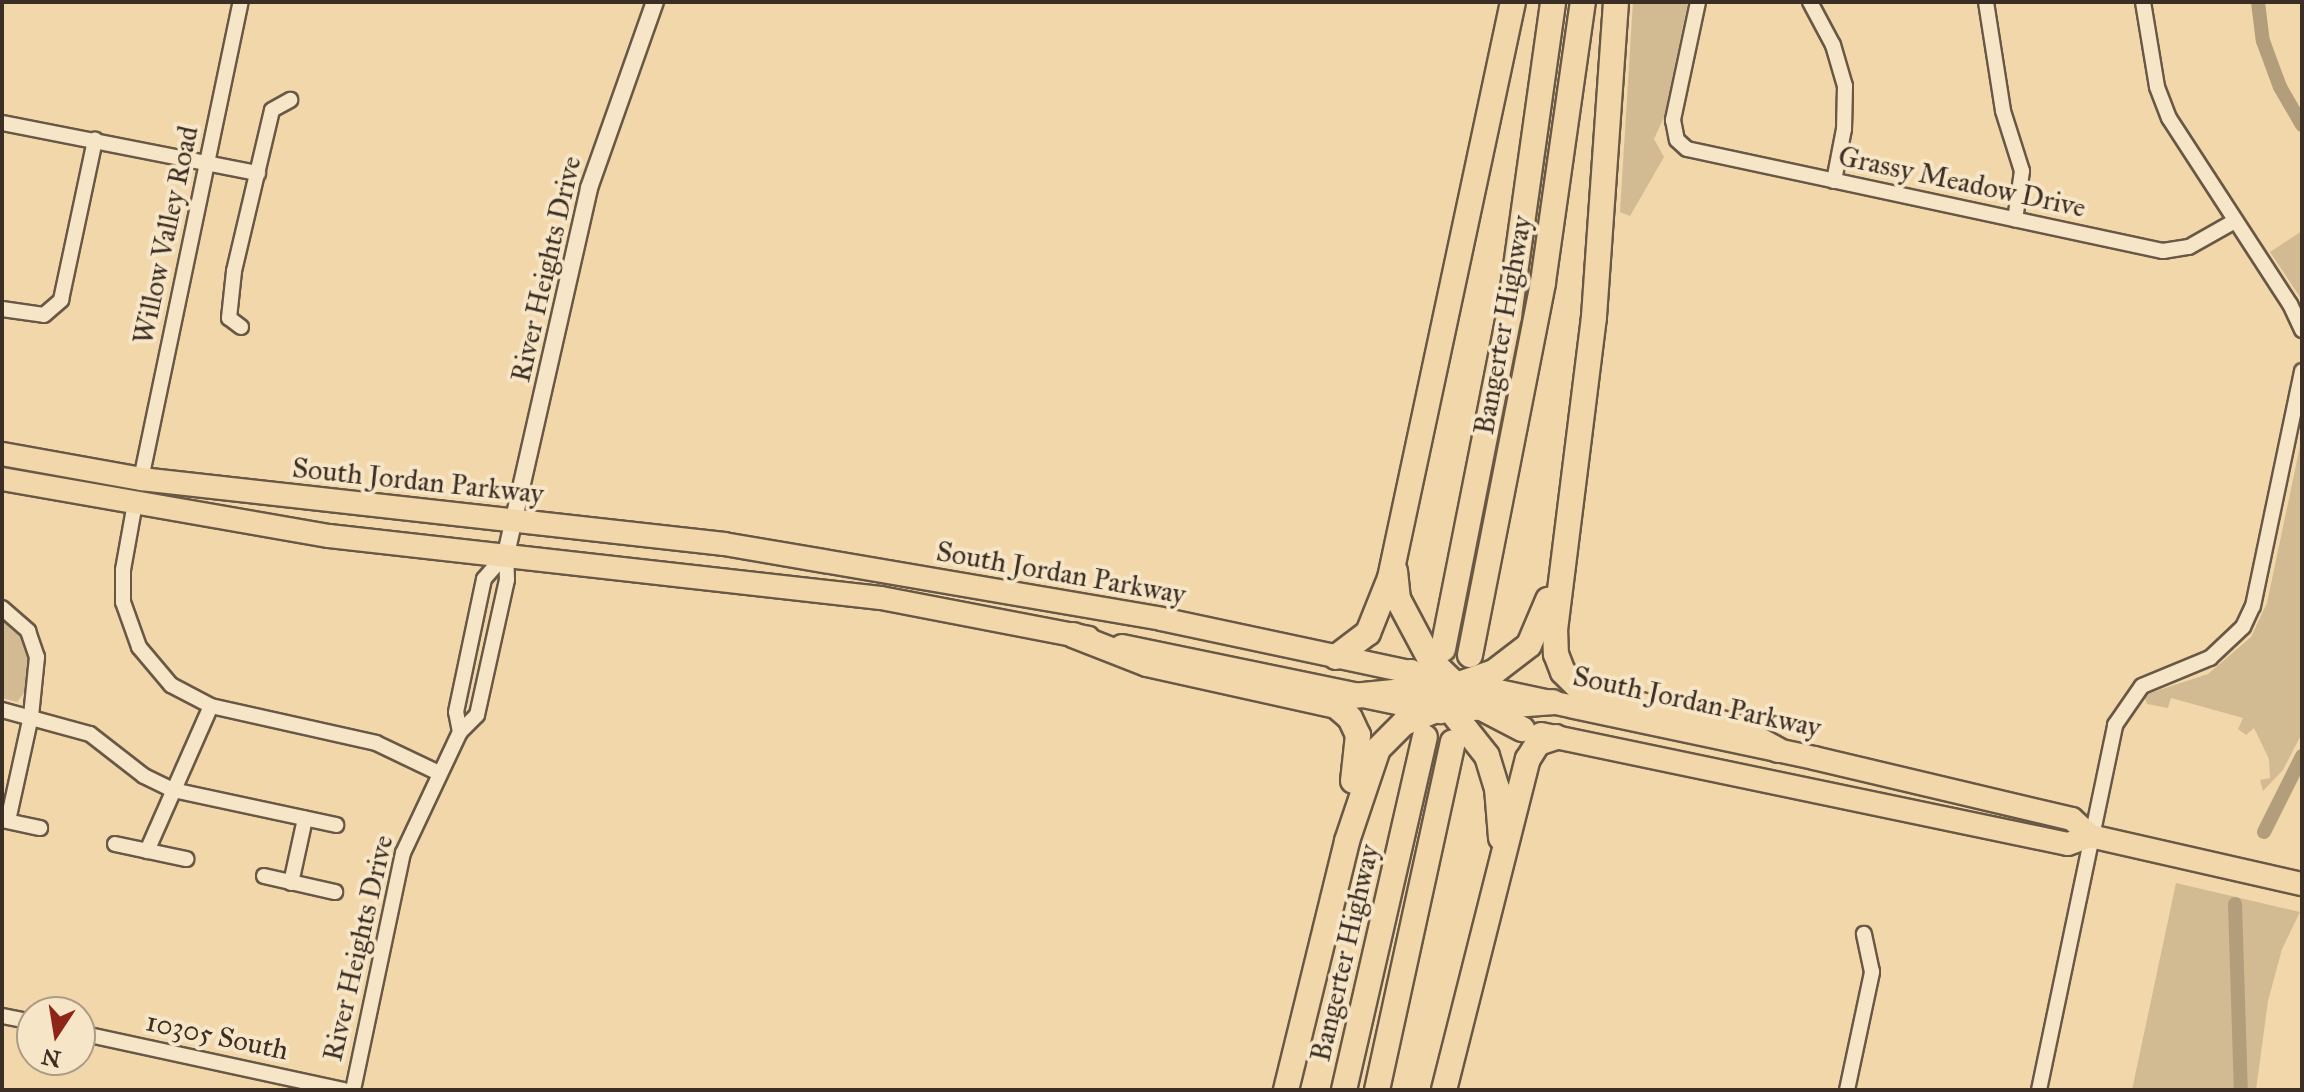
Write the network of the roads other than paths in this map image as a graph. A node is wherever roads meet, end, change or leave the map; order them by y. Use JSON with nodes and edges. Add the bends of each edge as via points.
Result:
{"nodes":[{"id":1,"x":241,"y":2,"type":"edge"},
{"id":2,"x":655,"y":2,"type":"edge"},
{"id":3,"x":1513,"y":2,"type":"edge"},
{"id":4,"x":1553,"y":2,"type":"edge"},
{"id":5,"x":1583,"y":2,"type":"edge"},
{"id":6,"x":1616,"y":2,"type":"edge"},
{"id":7,"x":1698,"y":2,"type":"edge"},
{"id":8,"x":1810,"y":2,"type":"edge"},
{"id":9,"x":1986,"y":2,"type":"edge"},
{"id":10,"x":2143,"y":2,"type":"edge"},
{"id":11,"x":290,"y":100,"type":"dead end"},
{"id":12,"x":2,"y":123,"type":"edge"},
{"id":13,"x":95,"y":140,"type":"junction"},
{"id":14,"x":207,"y":163,"type":"junction"},
{"id":15,"x":258,"y":173,"type":"junction"},
{"id":16,"x":1834,"y":181,"type":"junction"},
{"id":17,"x":2015,"y":220,"type":"junction"},
{"id":18,"x":2235,"y":221,"type":"junction"},
{"id":19,"x":2,"y":309,"type":"edge"},
{"id":20,"x":241,"y":327,"type":"dead end"},
{"id":21,"x":2302,"y":330,"type":"edge"},
{"id":22,"x":2302,"y":371,"type":"edge"},
{"id":23,"x":2,"y":454,"type":"edge"},
{"id":24,"x":2,"y":479,"type":"edge"},
{"id":25,"x":141,"y":479,"type":"junction"},
{"id":26,"x":135,"y":503,"type":"junction"},
{"id":27,"x":515,"y":521,"type":"junction"},
{"id":28,"x":1567,"y":527,"type":"junction"},
{"id":29,"x":506,"y":554,"type":"junction"},
{"id":30,"x":1396,"y":557,"type":"junction"},
{"id":31,"x":2,"y":608,"type":"edge"},
{"id":32,"x":1073,"y":635,"type":"junction"},
{"id":33,"x":1443,"y":649,"type":"dead end"},
{"id":34,"x":1470,"y":655,"type":"dead end"},
{"id":35,"x":1336,"y":657,"type":"junction"},
{"id":36,"x":1411,"y":672,"type":"joint"},
{"id":37,"x":1353,"y":696,"type":"joint"},
{"id":38,"x":1448,"y":696,"type":"junction"},
{"id":39,"x":1553,"y":702,"type":"junction"},
{"id":40,"x":211,"y":706,"type":"junction"},
{"id":41,"x":1478,"y":706,"type":"junction"},
{"id":42,"x":2,"y":710,"type":"edge"},
{"id":43,"x":31,"y":716,"type":"junction"},
{"id":44,"x":1522,"y":729,"type":"junction"},
{"id":45,"x":460,"y":732,"type":"junction"},
{"id":46,"x":1425,"y":737,"type":"dead end"},
{"id":47,"x":1556,"y":737,"type":"junction"},
{"id":48,"x":1453,"y":742,"type":"dead end"},
{"id":49,"x":1778,"y":750,"type":"junction"},
{"id":50,"x":439,"y":773,"type":"junction"},
{"id":51,"x":173,"y":790,"type":"junction"},
{"id":52,"x":305,"y":819,"type":"junction"},
{"id":53,"x":5,"y":821,"type":"edge"},
{"id":54,"x":336,"y":825,"type":"dead end"},
{"id":55,"x":40,"y":828,"type":"dead end"},
{"id":56,"x":2090,"y":836,"type":"junction"},
{"id":57,"x":1347,"y":841,"type":"junction"},
{"id":58,"x":115,"y":844,"type":"dead end"},
{"id":59,"x":147,"y":851,"type":"junction"},
{"id":60,"x":1501,"y":852,"type":"junction"},
{"id":61,"x":186,"y":859,"type":"dead end"},
{"id":62,"x":264,"y":876,"type":"dead end"},
{"id":63,"x":291,"y":883,"type":"junction"},
{"id":64,"x":2302,"y":884,"type":"edge"},
{"id":65,"x":335,"y":892,"type":"dead end"},
{"id":66,"x":1864,"y":934,"type":"dead end"},
{"id":67,"x":96,"y":1036,"type":"edge"},
{"id":68,"x":344,"y":1090,"type":"edge"},
{"id":69,"x":353,"y":1090,"type":"edge"},
{"id":70,"x":1286,"y":1090,"type":"edge"},
{"id":71,"x":1344,"y":1090,"type":"edge"},
{"id":72,"x":1377,"y":1090,"type":"edge"},
{"id":73,"x":1444,"y":1090,"type":"edge"},
{"id":74,"x":1847,"y":1090,"type":"edge"},
{"id":75,"x":2039,"y":1090,"type":"edge"}],
"edges":[{"from":1,"to":14,"type":"street","name":"Willow Valley Road"},
{"from":2,"to":27,"type":"street","name":"River Heights Drive","via":[[592,177]]},
{"from":3,"to":30,"type":"highway"},
{"from":4,"to":33,"type":"highway","name":"Bangerter Highway","via":[[1507,330]]},
{"from":5,"to":34,"type":"highway","name":"Bangerter Highway","via":[[1543,282]]},
{"from":6,"to":28,"type":"highway","via":[[1594,317]]},
{"from":7,"to":16,"type":"street","name":"Grassy Meadow Drive","via":[[1673,120],[1677,140],[1693,151]]},
{"from":8,"to":16,"type":"street","via":[[1833,45],[1845,86],[1846,115]]},
{"from":9,"to":17,"type":"street","via":[[2003,111],[2022,171]]},
{"from":10,"to":18,"type":"street","via":[[2162,103]]},
{"from":11,"to":15,"type":"street","via":[[272,110]]},
{"from":12,"to":13,"type":"street"},
{"from":13,"to":14,"type":"street"},
{"from":13,"to":19,"type":"street","via":[[63,295],[52,311],[32,315]]},
{"from":14,"to":15,"type":"street"},
{"from":14,"to":25,"type":"street","name":"Willow Valley Road"},
{"from":15,"to":20,"type":"street","via":[[230,299],[230,320]]},
{"from":16,"to":17,"type":"street","name":"Grassy Meadow Drive"},
{"from":17,"to":18,"type":"street","name":"Grassy Meadow Drive","via":[[2170,251],[2189,247]]},
{"from":18,"to":21,"type":"street"},
{"from":22,"to":56,"type":"street","via":[[2248,617],[2220,652],[2149,681],[2126,701],[2111,736]]},
{"from":23,"to":25,"type":"main road","name":"South Jordan Parkway"},
{"from":24,"to":26,"type":"main road","name":"South Jordan Parkway"},
{"from":25,"to":27,"type":"main road","name":"South Jordan Parkway"},
{"from":26,"to":29,"type":"main road","name":"South Jordan Parkway","via":[[304,532]]},
{"from":26,"to":40,"type":"street","via":[[122,578],[132,633],[159,674]]},
{"from":27,"to":29,"type":"street","name":"River Heights Drive"},
{"from":27,"to":35,"type":"main road","name":"South Jordan Parkway","via":[[749,548],[1161,619]]},
{"from":28,"to":38,"type":"highway","via":[[1534,638],[1507,665]]},
{"from":28,"to":49,"type":"highway","via":[[1554,638],[1560,665],[1573,685],[1593,696],[1734,726]]},
{"from":29,"to":32,"type":"main road","name":"South Jordan Parkway","via":[[896,600]]},
{"from":29,"to":45,"type":"street","name":"River Heights Drive","via":[[507,580],[482,698],[474,722]]},
{"from":29,"to":45,"type":"street","name":"River Heights Drive","via":[[484,579],[456,712]]},
{"from":30,"to":35,"type":"highway","via":[[1368,633]]},
{"from":30,"to":38,"type":"highway","via":[[1398,599]]},
{"from":31,"to":43,"type":"street","via":[[23,623],[36,648]]},
{"from":32,"to":37,"type":"main road","name":"South Jordan Parkway"},
{"from":32,"to":57,"type":"highway","via":[[1147,664],[1340,708],[1354,723],[1359,740]]},
{"from":35,"to":36,"type":"main road","name":"South Jordan Parkway"},
{"from":36,"to":38,"type":"highway"},
{"from":37,"to":38,"type":"highway"},
{"from":38,"to":39,"type":"main road","name":"South Jordan Parkway"},
{"from":38,"to":41,"type":"highway"},
{"from":38,"to":44,"type":"main road","name":"South Jordan Parkway"},
{"from":38,"to":57,"type":"highway","via":[[1404,723],[1376,753]]},
{"from":38,"to":60,"type":"highway","via":[[1483,750],[1494,778]]},
{"from":39,"to":41,"type":"highway"},
{"from":39,"to":49,"type":"main road","name":"South Jordan Parkway"},
{"from":40,"to":50,"type":"street","via":[[376,743]]},
{"from":40,"to":51,"type":"street"},
{"from":41,"to":44,"type":"highway"},
{"from":42,"to":43,"type":"street"},
{"from":43,"to":51,"type":"street","via":[[90,734],[144,776]]},
{"from":43,"to":53,"type":"street"},
{"from":44,"to":47,"type":"main road","name":"South Jordan Parkway"},
{"from":45,"to":50,"type":"street","name":"River Heights Drive"},
{"from":46,"to":71,"type":"highway","name":"Bangerter Highway"},
{"from":47,"to":56,"type":"main road","name":"South Jordan Parkway","via":[[2068,844]]},
{"from":47,"to":60,"type":"highway","via":[[1538,743],[1531,753]]},
{"from":48,"to":72,"type":"highway"},
{"from":49,"to":56,"type":"main road","name":"South Jordan Parkway","via":[[2072,819]]},
{"from":50,"to":69,"type":"street","name":"River Heights Drive","via":[[399,866]]},
{"from":51,"to":52,"type":"street"},
{"from":51,"to":59,"type":"street"},
{"from":52,"to":54,"type":"street"},
{"from":52,"to":63,"type":"street"},
{"from":53,"to":55,"type":"street"},
{"from":56,"to":64,"type":"main road","name":"South Jordan Parkway"},
{"from":56,"to":75,"type":"street"},
{"from":57,"to":70,"type":"highway"},
{"from":58,"to":59,"type":"street"},
{"from":59,"to":61,"type":"street"},
{"from":60,"to":73,"type":"highway"},
{"from":62,"to":63,"type":"street"},
{"from":63,"to":65,"type":"street"},
{"from":66,"to":74,"type":"street","via":[[1872,972]]},
{"from":67,"to":68,"type":"street","name":"10305 South"}]}
